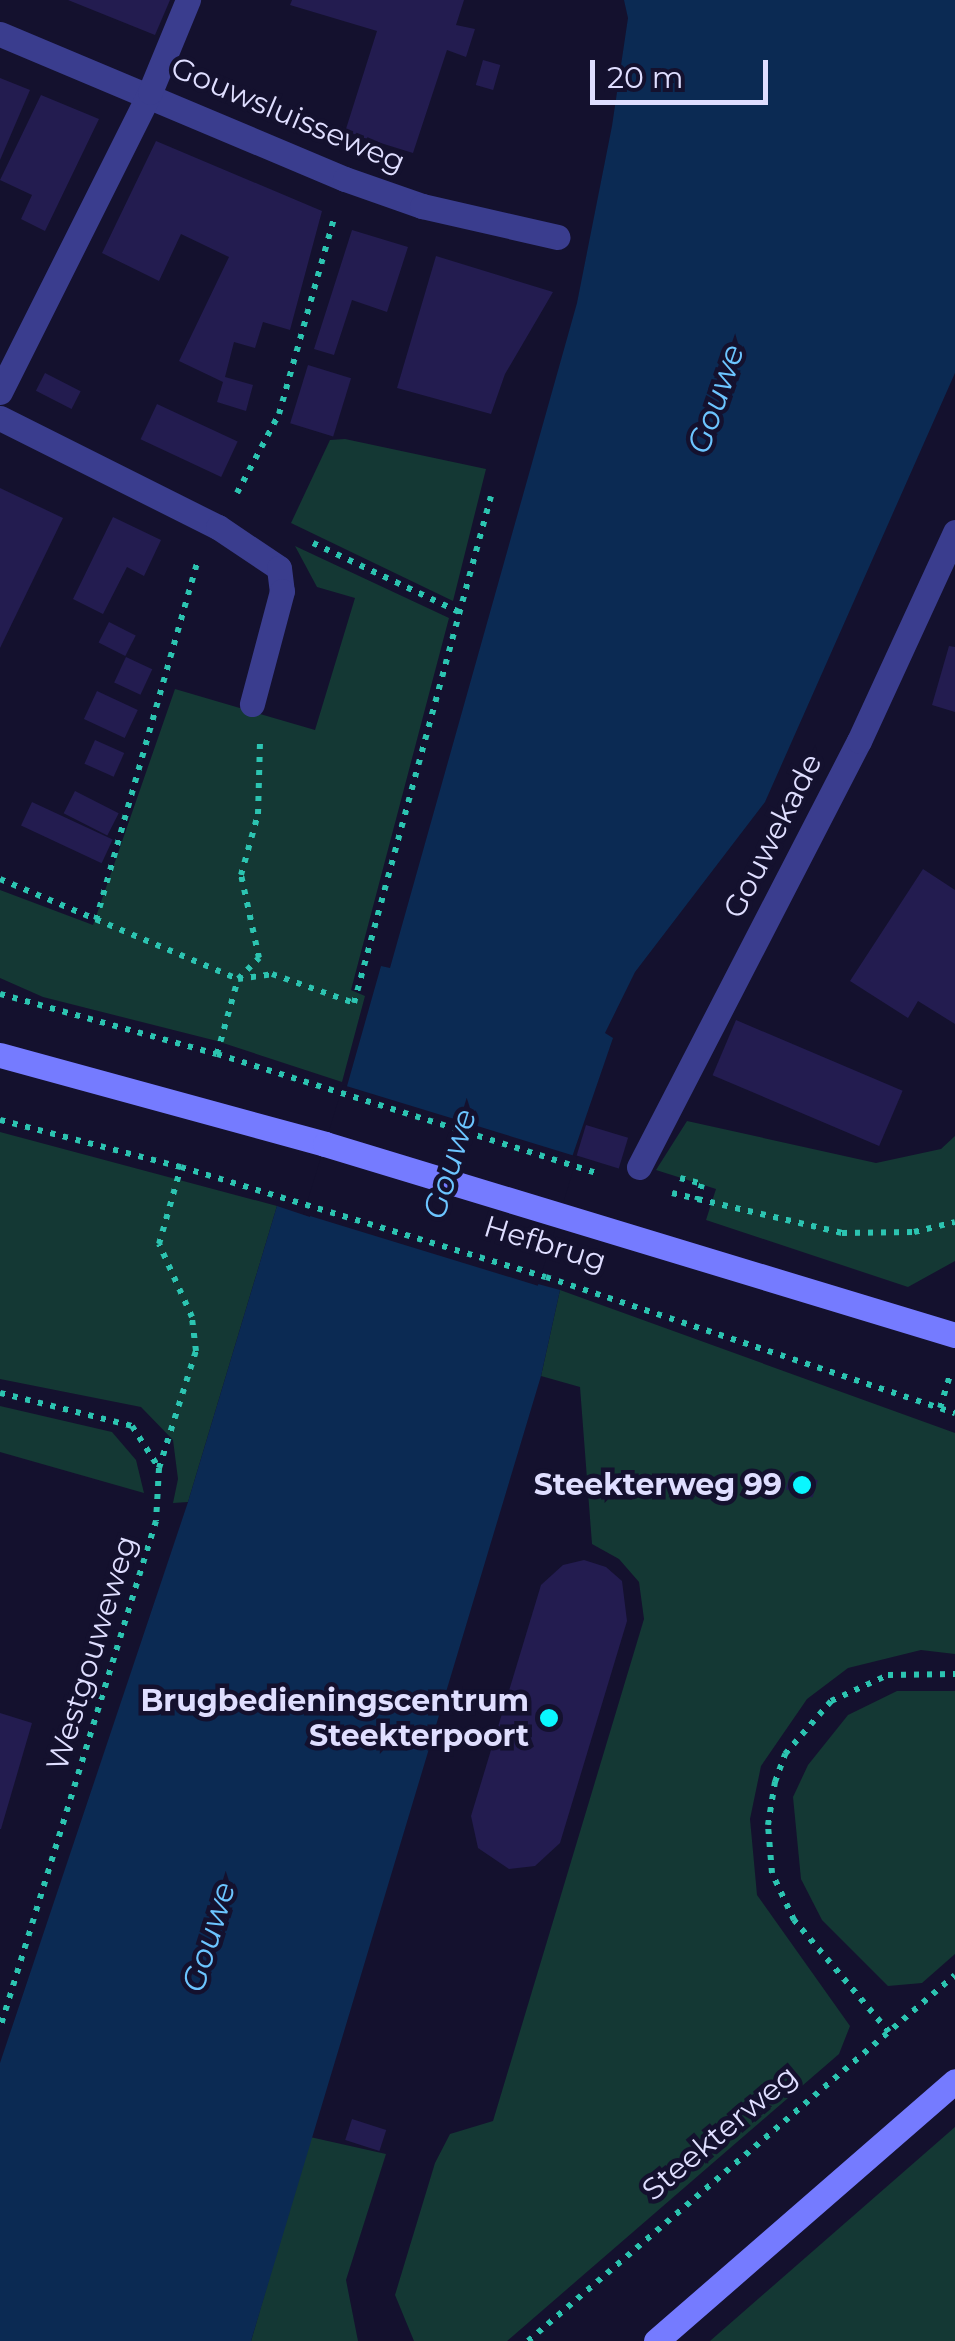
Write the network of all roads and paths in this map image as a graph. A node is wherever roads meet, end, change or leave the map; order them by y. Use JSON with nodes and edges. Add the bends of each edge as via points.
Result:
{"nodes":[{"id":1,"x":188,"y":0,"type":"edge"},
{"id":2,"x":0,"y":34,"type":"edge"},
{"id":3,"x":150,"y":92,"type":"junction"},
{"id":4,"x":556,"y":238,"type":"dead end"},
{"id":5,"x":0,"y":392,"type":"edge"},
{"id":6,"x":0,"y":418,"type":"edge"},
{"id":7,"x":492,"y":496,"type":"dead end"},
{"id":8,"x":955,"y":532,"type":"edge"},
{"id":9,"x":249,"y":544,"type":"junction"},
{"id":10,"x":459,"y":612,"type":"junction"},
{"id":11,"x":252,"y":704,"type":"joint"},
{"id":12,"x":0,"y":880,"type":"edge"},
{"id":13,"x":238,"y":979,"type":"junction"},
{"id":14,"x":0,"y":994,"type":"edge"},
{"id":15,"x":217,"y":1054,"type":"junction"},
{"id":16,"x":0,"y":1055,"type":"edge"},
{"id":17,"x":0,"y":1120,"type":"edge"},
{"id":18,"x":181,"y":1166,"type":"junction"},
{"id":19,"x":639,"y":1166,"type":"dead end"},
{"id":20,"x":613,"y":1178,"type":"dead end"},
{"id":21,"x":663,"y":1191,"type":"dead end"},
{"id":22,"x":955,"y":1222,"type":"edge"},
{"id":23,"x":955,"y":1335,"type":"edge"},
{"id":24,"x":955,"y":1359,"type":"edge"},
{"id":25,"x":0,"y":1392,"type":"edge"},
{"id":26,"x":940,"y":1408,"type":"junction"},
{"id":27,"x":955,"y":1413,"type":"edge"},
{"id":28,"x":159,"y":1468,"type":"junction"},
{"id":29,"x":955,"y":1674,"type":"edge"},
{"id":30,"x":955,"y":1975,"type":"edge"},
{"id":31,"x":0,"y":2028,"type":"edge"},
{"id":32,"x":890,"y":2032,"type":"junction"},
{"id":33,"x":955,"y":2081,"type":"edge"},
{"id":34,"x":528,"y":2341,"type":"edge"},
{"id":35,"x":656,"y":2341,"type":"edge"}],
"edges":[{"from":1,"to":3,"type":"street"},
{"from":2,"to":3,"type":"street","name":"Gouwsluisseweg"},
{"from":3,"to":4,"type":"street","name":"Gouwsluisseweg","via":[[406,200]]},
{"from":3,"to":5,"type":"street"},
{"from":6,"to":9,"type":"street"},
{"from":7,"to":10,"type":"path"},
{"from":8,"to":19,"type":"street","name":"Gouwekade","via":[[858,741]]},
{"from":9,"to":10,"type":"path","via":[[282,528]]},
{"from":9,"to":11,"type":"street","via":[[279,568],[282,591]]},
{"from":10,"to":13,"type":"path","via":[[354,1003],[272,974]]},
{"from":11,"to":13,"type":"path","via":[[261,740],[258,814],[241,875],[259,958]]},
{"from":12,"to":13,"type":"path"},
{"from":13,"to":15,"type":"path"},
{"from":14,"to":15,"type":"path"},
{"from":15,"to":20,"type":"path"},
{"from":16,"to":23,"type":"main road","name":"Hefbrug","via":[[325,1144]]},
{"from":17,"to":18,"type":"path","name":"Hefbrug"},
{"from":18,"to":26,"type":"path","name":"Hefbrug","via":[[546,1277]]},
{"from":18,"to":28,"type":"path","name":"Westgouweweg","via":[[159,1244],[192,1316],[196,1351]]},
{"from":21,"to":22,"type":"path","via":[[842,1233],[914,1232]]},
{"from":24,"to":26,"type":"path"},
{"from":25,"to":28,"type":"path","via":[[132,1426]]},
{"from":26,"to":27,"type":"path"},
{"from":28,"to":31,"type":"path","name":"Westgouweweg","via":[[156,1521]]},
{"from":29,"to":32,"type":"path","via":[[888,1675],[831,1701],[785,1754],[775,1782],[768,1825],[772,1873],[794,1920]]},
{"from":30,"to":32,"type":"path","name":"Steekterweg"},
{"from":32,"to":34,"type":"path","name":"Steekterweg"},
{"from":33,"to":35,"type":"main road"}]}
